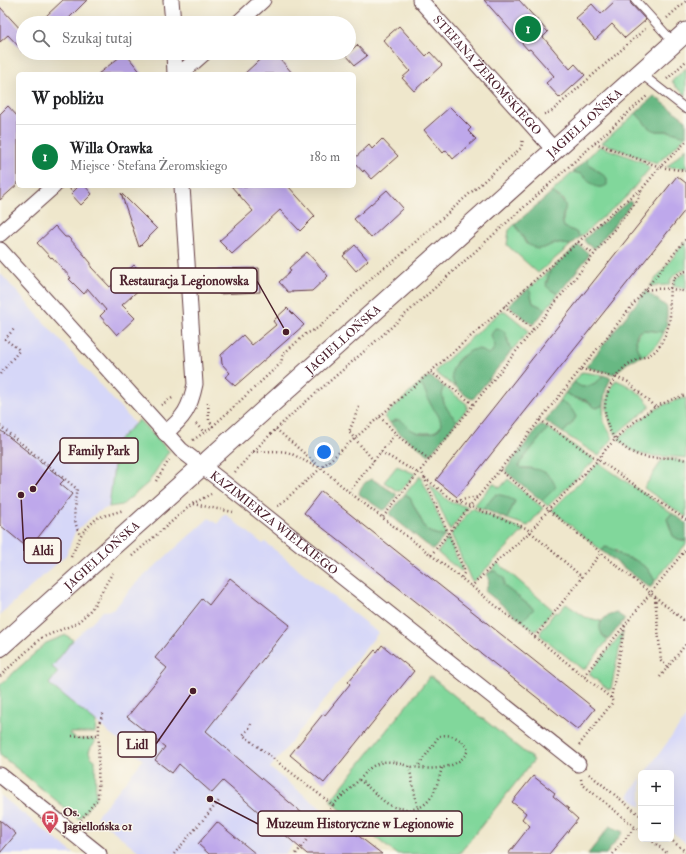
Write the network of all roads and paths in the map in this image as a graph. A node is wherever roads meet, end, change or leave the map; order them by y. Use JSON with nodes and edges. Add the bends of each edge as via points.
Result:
{"nodes":[{"id":1,"x":171,"y":0,"type":"edge"},
{"id":2,"x":263,"y":0,"type":"edge"},
{"id":3,"x":420,"y":0,"type":"edge"},
{"id":4,"x":635,"y":0,"type":"edge"},
{"id":5,"x":686,"y":1,"type":"edge"},
{"id":6,"x":172,"y":16,"type":"edge"},
{"id":7,"x":246,"y":16,"type":"edge"},
{"id":8,"x":656,"y":23,"type":"junction"},
{"id":9,"x":680,"y":38,"type":"edge"},
{"id":10,"x":174,"y":60,"type":"edge"},
{"id":11,"x":196,"y":60,"type":"edge"},
{"id":12,"x":686,"y":61,"type":"edge"},
{"id":13,"x":175,"y":72,"type":"edge"},
{"id":14,"x":182,"y":72,"type":"edge"},
{"id":15,"x":640,"y":73,"type":"junction"},
{"id":16,"x":658,"y":86,"type":"junction"},
{"id":17,"x":686,"y":109,"type":"edge"},
{"id":18,"x":537,"y":112,"type":"dead end"},
{"id":19,"x":522,"y":137,"type":"dead end"},
{"id":20,"x":686,"y":142,"type":"edge"},
{"id":21,"x":595,"y":143,"type":"junction"},
{"id":22,"x":555,"y":150,"type":"junction"},
{"id":23,"x":660,"y":167,"type":"junction"},
{"id":24,"x":686,"y":171,"type":"edge"},
{"id":25,"x":52,"y":188,"type":"edge"},
{"id":26,"x":73,"y":188,"type":"edge"},
{"id":27,"x":182,"y":188,"type":"edge"},
{"id":28,"x":642,"y":189,"type":"junction"},
{"id":29,"x":70,"y":191,"type":"dead end"},
{"id":30,"x":0,"y":234,"type":"edge"},
{"id":31,"x":686,"y":238,"type":"edge"},
{"id":32,"x":578,"y":242,"type":"junction"},
{"id":33,"x":0,"y":250,"type":"edge"},
{"id":34,"x":593,"y":254,"type":"junction"},
{"id":35,"x":686,"y":271,"type":"edge"},
{"id":36,"x":670,"y":289,"type":"junction"},
{"id":37,"x":645,"y":290,"type":"junction"},
{"id":38,"x":686,"y":292,"type":"edge"},
{"id":39,"x":504,"y":306,"type":"junction"},
{"id":40,"x":15,"y":328,"type":"dead end"},
{"id":41,"x":533,"y":329,"type":"junction"},
{"id":42,"x":581,"y":369,"type":"junction"},
{"id":43,"x":431,"y":372,"type":"junction"},
{"id":44,"x":0,"y":374,"type":"edge"},
{"id":45,"x":615,"y":377,"type":"junction"},
{"id":46,"x":178,"y":395,"type":"dead end"},
{"id":47,"x":686,"y":395,"type":"edge"},
{"id":48,"x":473,"y":404,"type":"junction"},
{"id":49,"x":157,"y":407,"type":"dead end"},
{"id":50,"x":359,"y":407,"type":"dead end"},
{"id":51,"x":655,"y":407,"type":"junction"},
{"id":52,"x":380,"y":417,"type":"junction"},
{"id":53,"x":540,"y":420,"type":"junction"},
{"id":54,"x":193,"y":421,"type":"dead end"},
{"id":55,"x":0,"y":426,"type":"edge"},
{"id":56,"x":276,"y":429,"type":"junction"},
{"id":57,"x":204,"y":432,"type":"junction"},
{"id":58,"x":165,"y":433,"type":"junction"},
{"id":59,"x":395,"y":434,"type":"junction"},
{"id":60,"x":354,"y":439,"type":"junction"},
{"id":61,"x":615,"y":439,"type":"junction"},
{"id":62,"x":190,"y":442,"type":"dead end"},
{"id":63,"x":253,"y":452,"type":"junction"},
{"id":64,"x":381,"y":452,"type":"junction"},
{"id":65,"x":171,"y":457,"type":"dead end"},
{"id":66,"x":429,"y":459,"type":"junction"},
{"id":67,"x":374,"y":460,"type":"junction"},
{"id":68,"x":598,"y":460,"type":"junction"},
{"id":69,"x":686,"y":460,"type":"edge"},
{"id":70,"x":201,"y":466,"type":"junction"},
{"id":71,"x":321,"y":468,"type":"junction"},
{"id":72,"x":421,"y":470,"type":"junction"},
{"id":73,"x":500,"y":470,"type":"junction"},
{"id":74,"x":418,"y":473,"type":"junction"},
{"id":75,"x":234,"y":474,"type":"dead end"},
{"id":76,"x":424,"y":478,"type":"junction"},
{"id":77,"x":152,"y":486,"type":"dead end"},
{"id":78,"x":216,"y":491,"type":"dead end"},
{"id":79,"x":349,"y":492,"type":"junction"},
{"id":80,"x":478,"y":497,"type":"junction"},
{"id":81,"x":456,"y":501,"type":"junction"},
{"id":82,"x":192,"y":504,"type":"junction"},
{"id":83,"x":471,"y":506,"type":"junction"},
{"id":84,"x":128,"y":507,"type":"dead end"},
{"id":85,"x":548,"y":510,"type":"junction"},
{"id":86,"x":269,"y":512,"type":"junction"},
{"id":87,"x":383,"y":517,"type":"junction"},
{"id":88,"x":686,"y":520,"type":"edge"},
{"id":89,"x":530,"y":532,"type":"junction"},
{"id":90,"x":449,"y":534,"type":"junction"},
{"id":91,"x":686,"y":549,"type":"edge"},
{"id":92,"x":601,"y":553,"type":"junction"},
{"id":93,"x":431,"y":555,"type":"junction"},
{"id":94,"x":131,"y":557,"type":"dead end"},
{"id":95,"x":119,"y":567,"type":"dead end"},
{"id":96,"x":582,"y":577,"type":"junction"},
{"id":97,"x":461,"y":578,"type":"junction"},
{"id":98,"x":471,"y":587,"type":"junction"},
{"id":99,"x":650,"y":593,"type":"junction"},
{"id":100,"x":655,"y":597,"type":"junction"},
{"id":101,"x":686,"y":622,"type":"edge"},
{"id":102,"x":625,"y":625,"type":"junction"},
{"id":103,"x":535,"y":637,"type":"junction"},
{"id":104,"x":686,"y":644,"type":"edge"},
{"id":105,"x":0,"y":647,"type":"edge"},
{"id":106,"x":668,"y":666,"type":"junction"},
{"id":107,"x":0,"y":676,"type":"edge"},
{"id":108,"x":584,"y":676,"type":"junction"},
{"id":109,"x":660,"y":677,"type":"dead end"},
{"id":110,"x":611,"y":698,"type":"junction"},
{"id":111,"x":104,"y":712,"type":"dead end"},
{"id":112,"x":251,"y":724,"type":"dead end"},
{"id":113,"x":99,"y":735,"type":"junction"},
{"id":114,"x":72,"y":736,"type":"dead end"},
{"id":115,"x":561,"y":751,"type":"junction"},
{"id":116,"x":578,"y":764,"type":"junction"},
{"id":117,"x":409,"y":766,"type":"junction"},
{"id":118,"x":418,"y":767,"type":"junction"},
{"id":119,"x":442,"y":768,"type":"junction"},
{"id":120,"x":0,"y":775,"type":"edge"},
{"id":121,"x":359,"y":780,"type":"junction"},
{"id":122,"x":219,"y":802,"type":"dead end"},
{"id":123,"x":332,"y":805,"type":"junction"},
{"id":124,"x":418,"y":809,"type":"junction"},
{"id":125,"x":638,"y":814,"type":"edge"},
{"id":126,"x":80,"y":822,"type":"dead end"},
{"id":127,"x":635,"y":827,"type":"junction"},
{"id":128,"x":638,"y":830,"type":"edge"},
{"id":129,"x":654,"y":842,"type":"edge"},
{"id":130,"x":674,"y":842,"type":"edge"},
{"id":131,"x":686,"y":852,"type":"edge"},
{"id":132,"x":99,"y":854,"type":"edge"},
{"id":133,"x":174,"y":854,"type":"edge"},
{"id":134,"x":296,"y":854,"type":"edge"},
{"id":135,"x":613,"y":854,"type":"edge"},
{"id":136,"x":668,"y":854,"type":"edge"}],
"edges":[{"from":1,"to":6,"type":"street"},
{"from":2,"to":7,"type":"street"},
{"from":3,"to":22,"type":"street","name":"STEFANA ŻEROMSKIEGO"},
{"from":4,"to":8,"type":"lane"},
{"from":5,"to":8,"type":"path","via":[[663,22]]},
{"from":8,"to":9,"type":"lane"},
{"from":8,"to":18,"type":"path","via":[[649,26],[551,112]]},
{"from":9,"to":15,"type":"street","name":"JAGIELLOŃSKA"},
{"from":10,"to":13,"type":"street"},
{"from":11,"to":14,"type":"street"},
{"from":12,"to":16,"type":"path"},
{"from":15,"to":16,"type":"lane"},
{"from":15,"to":22,"type":"street","name":"JAGIELLOŃSKA"},
{"from":16,"to":17,"type":"lane"},
{"from":16,"to":21,"type":"path"},
{"from":19,"to":57,"type":"path","via":[[521,148],[394,261],[379,271],[332,317],[306,334],[283,354],[281,363]]},
{"from":20,"to":23,"type":"path"},
{"from":21,"to":23,"type":"path"},
{"from":21,"to":56,"type":"path"},
{"from":22,"to":70,"type":"street","name":"JAGIELLOŃSKA"},
{"from":23,"to":24,"type":"path"},
{"from":23,"to":28,"type":"path"},
{"from":25,"to":30,"type":"street"},
{"from":26,"to":29,"type":"path"},
{"from":27,"to":58,"type":"street","via":[[195,384],[187,410],[179,422]]},
{"from":28,"to":32,"type":"path"},
{"from":28,"to":34,"type":"path","via":[[636,201]]},
{"from":31,"to":37,"type":"path"},
{"from":32,"to":34,"type":"path"},
{"from":32,"to":39,"type":"path"},
{"from":33,"to":58,"type":"street","name":"KAZIMIERZA WIELKIEGO"},
{"from":34,"to":41,"type":"path"},
{"from":35,"to":36,"type":"path","via":[[673,279]]},
{"from":36,"to":37,"type":"path"},
{"from":36,"to":38,"type":"path"},
{"from":36,"to":45,"type":"path","via":[[668,327],[659,346],[646,357],[631,362]]},
{"from":37,"to":42,"type":"path"},
{"from":39,"to":41,"type":"path"},
{"from":39,"to":43,"type":"path"},
{"from":40,"to":44,"type":"path","via":[[5,339],[19,351]]},
{"from":41,"to":48,"type":"path"},
{"from":42,"to":45,"type":"path"},
{"from":42,"to":53,"type":"path"},
{"from":43,"to":48,"type":"path"},
{"from":43,"to":52,"type":"path"},
{"from":45,"to":51,"type":"path","via":[[628,382]]},
{"from":45,"to":61,"type":"path","via":[[607,393],[604,412]]},
{"from":46,"to":49,"type":"path"},
{"from":47,"to":51,"type":"path"},
{"from":48,"to":66,"type":"path"},
{"from":50,"to":60,"type":"path","via":[[349,432]]},
{"from":51,"to":61,"type":"path"},
{"from":52,"to":59,"type":"path"},
{"from":52,"to":60,"type":"path"},
{"from":53,"to":68,"type":"path"},
{"from":53,"to":73,"type":"path"},
{"from":54,"to":57,"type":"path"},
{"from":55,"to":84,"type":"path","via":[[77,489],[75,526],[81,534],[97,518]]},
{"from":56,"to":63,"type":"path"},
{"from":56,"to":71,"type":"path"},
{"from":57,"to":62,"type":"path"},
{"from":58,"to":70,"type":"street","name":"KAZIMIERZA WIELKIEGO","via":[[180,450]]},
{"from":59,"to":64,"type":"path"},
{"from":59,"to":66,"type":"path"},
{"from":60,"to":67,"type":"path"},
{"from":60,"to":71,"type":"path"},
{"from":61,"to":68,"type":"path"},
{"from":61,"to":69,"type":"path","via":[[638,456],[649,459]]},
{"from":63,"to":71,"type":"path","via":[[286,452]]},
{"from":63,"to":75,"type":"path"},
{"from":64,"to":67,"type":"path"},
{"from":64,"to":74,"type":"path"},
{"from":65,"to":77,"type":"path"},
{"from":66,"to":72,"type":"path"},
{"from":67,"to":79,"type":"path"},
{"from":68,"to":85,"type":"path"},
{"from":68,"to":88,"type":"path"},
{"from":70,"to":86,"type":"street","name":"KAZIMIERZA WIELKIEGO"},
{"from":70,"to":105,"type":"street","name":"JAGIELLOŃSKA"},
{"from":71,"to":79,"type":"path"},
{"from":71,"to":86,"type":"path"},
{"from":72,"to":74,"type":"path"},
{"from":72,"to":76,"type":"path"},
{"from":73,"to":80,"type":"path"},
{"from":73,"to":85,"type":"path"},
{"from":74,"to":87,"type":"path"},
{"from":76,"to":81,"type":"path"},
{"from":76,"to":90,"type":"path"},
{"from":78,"to":82,"type":"path"},
{"from":79,"to":87,"type":"path"},
{"from":80,"to":81,"type":"path"},
{"from":80,"to":83,"type":"path"},
{"from":81,"to":83,"type":"path"},
{"from":82,"to":86,"type":"path","via":[[247,515]]},
{"from":82,"to":94,"type":"path"},
{"from":83,"to":89,"type":"path","via":[[526,528]]},
{"from":83,"to":90,"type":"path"},
{"from":85,"to":89,"type":"path"},
{"from":85,"to":92,"type":"path"},
{"from":86,"to":115,"type":"street","name":"KAZIMIERZA WIELKIEGO"},
{"from":87,"to":93,"type":"path"},
{"from":89,"to":96,"type":"path"},
{"from":89,"to":98,"type":"path"},
{"from":90,"to":93,"type":"path"},
{"from":90,"to":97,"type":"path","via":[[464,570]]},
{"from":91,"to":99,"type":"path"},
{"from":92,"to":96,"type":"path"},
{"from":92,"to":99,"type":"path"},
{"from":93,"to":97,"type":"path"},
{"from":95,"to":107,"type":"path","via":[[94,606],[79,621],[40,638]]},
{"from":96,"to":103,"type":"path"},
{"from":97,"to":98,"type":"path"},
{"from":98,"to":103,"type":"path"},
{"from":99,"to":100,"type":"path"},
{"from":99,"to":102,"type":"path"},
{"from":100,"to":101,"type":"path"},
{"from":100,"to":106,"type":"path","via":[[661,661]]},
{"from":102,"to":108,"type":"path"},
{"from":102,"to":110,"type":"path"},
{"from":103,"to":108,"type":"path"},
{"from":104,"to":106,"type":"path"},
{"from":106,"to":109,"type":"path"},
{"from":108,"to":110,"type":"path"},
{"from":110,"to":115,"type":"path","via":[[613,702],[580,745],[567,744]]},
{"from":111,"to":113,"type":"path","via":[[99,723]]},
{"from":112,"to":123,"type":"path","via":[[243,735]]},
{"from":113,"to":114,"type":"path"},
{"from":113,"to":126,"type":"path","via":[[98,798]]},
{"from":115,"to":116,"type":"street","name":"KAZIMIERZA WIELKIEGO"},
{"from":116,"to":125,"type":"path"},
{"from":116,"to":127,"type":"path","via":[[582,784]]},
{"from":117,"to":118,"type":"path"},
{"from":117,"to":121,"type":"path","via":[[388,761],[380,763],[369,768]]},
{"from":117,"to":124,"type":"path"},
{"from":118,"to":119,"type":"path"},
{"from":118,"to":119,"type":"path","via":[[439,736],[448,735],[457,738],[468,750],[462,759]]},
{"from":119,"to":124,"type":"path","via":[[427,804]]},
{"from":120,"to":132,"type":"street"},
{"from":121,"to":123,"type":"path"},
{"from":121,"to":124,"type":"path","via":[[388,805]]},
{"from":122,"to":133,"type":"path"},
{"from":123,"to":134,"type":"path"},
{"from":127,"to":128,"type":"path"},
{"from":127,"to":135,"type":"path"},
{"from":129,"to":136,"type":"path"},
{"from":130,"to":131,"type":"path"}]}
